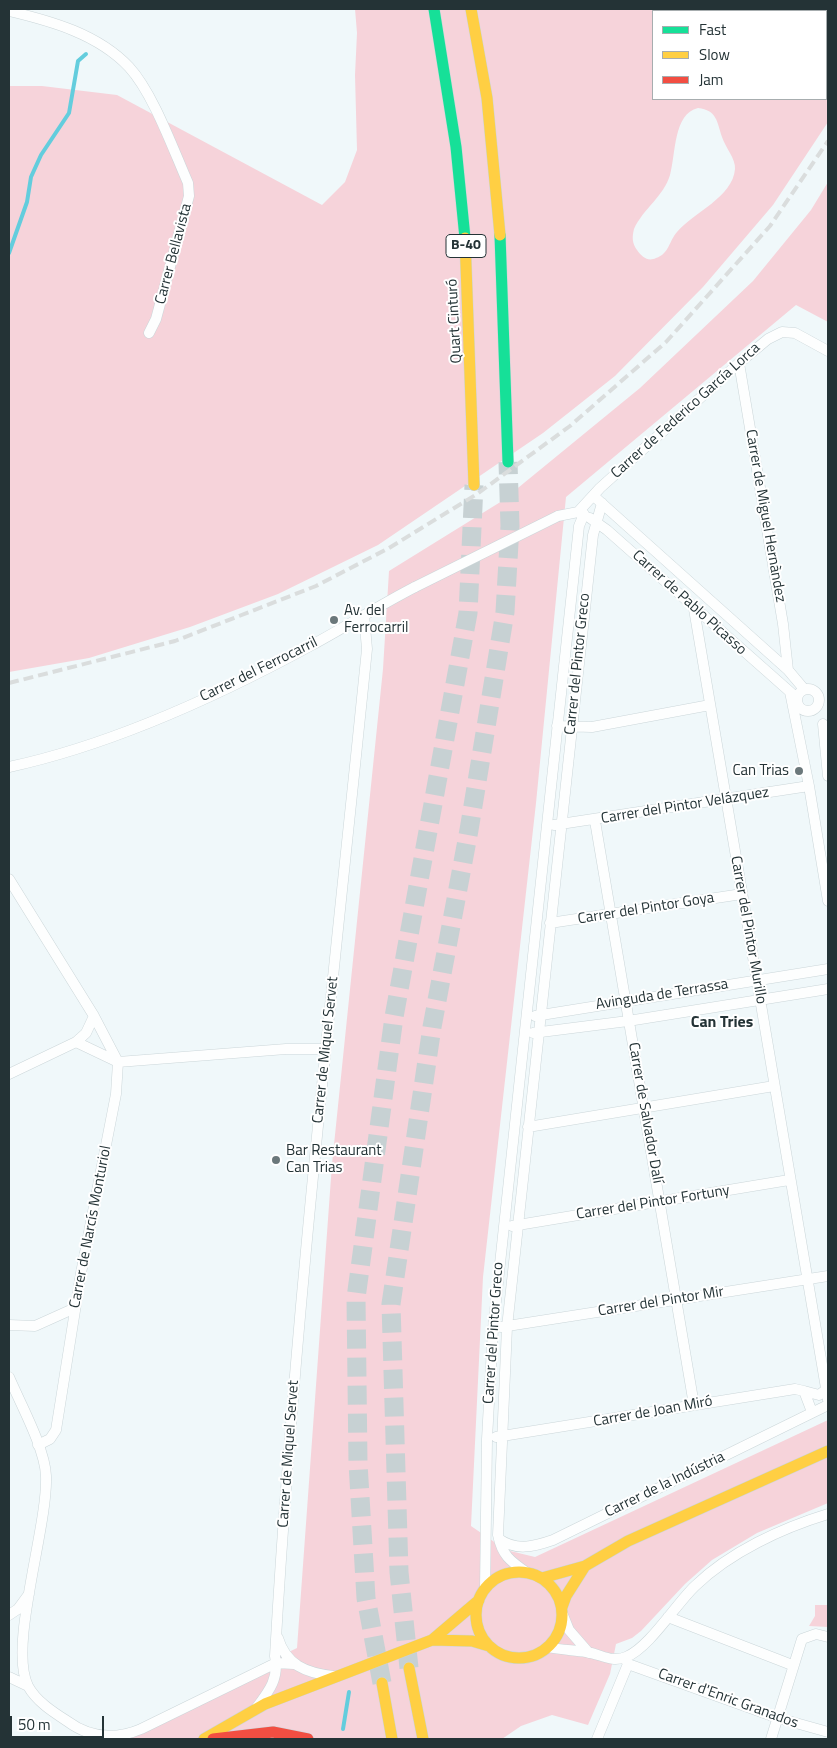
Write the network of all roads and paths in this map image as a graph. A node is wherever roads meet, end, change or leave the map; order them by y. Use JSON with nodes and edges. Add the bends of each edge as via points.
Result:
{"nodes":[{"id":1,"x":434,"y":9,"type":"edge"},
{"id":2,"x":471,"y":9,"type":"edge"},
{"id":3,"x":9,"y":11,"type":"edge"},
{"id":4,"x":149,"y":333,"type":"dead end"},
{"id":5,"x":828,"y":351,"type":"edge"},
{"id":6,"x":739,"y":362,"type":"junction"},
{"id":7,"x":508,"y":462,"type":"tunnel mouth"},
{"id":8,"x":474,"y":485,"type":"tunnel mouth"},
{"id":9,"x":596,"y":491,"type":"junction"},
{"id":10,"x":602,"y":503,"type":"junction"},
{"id":11,"x":581,"y":513,"type":"junction"},
{"id":12,"x":595,"y":522,"type":"junction"},
{"id":13,"x":694,"y":609,"type":"junction"},
{"id":14,"x":364,"y":615,"type":"junction"},
{"id":15,"x":788,"y":670,"type":"junction"},
{"id":16,"x":804,"y":689,"type":"junction"},
{"id":17,"x":824,"y":701,"type":"edge"},
{"id":18,"x":795,"y":703,"type":"junction"},
{"id":19,"x":710,"y":704,"type":"junction"},
{"id":20,"x":814,"y":710,"type":"junction"},
{"id":21,"x":557,"y":726,"type":"junction"},
{"id":22,"x":571,"y":727,"type":"junction"},
{"id":23,"x":826,"y":727,"type":"edge"},
{"id":24,"x":826,"y":750,"type":"edge"},
{"id":25,"x":9,"y":768,"type":"edge"},
{"id":26,"x":828,"y":776,"type":"edge"},
{"id":27,"x":809,"y":786,"type":"junction"},
{"id":28,"x":726,"y":799,"type":"junction"},
{"id":29,"x":595,"y":821,"type":"junction"},
{"id":30,"x":546,"y":825,"type":"junction"},
{"id":31,"x":560,"y":826,"type":"junction"},
{"id":32,"x":9,"y":879,"type":"edge"},
{"id":33,"x":742,"y":894,"type":"junction"},
{"id":34,"x":828,"y":901,"type":"edge"},
{"id":35,"x":610,"y":914,"type":"junction"},
{"id":36,"x":550,"y":923,"type":"junction"},
{"id":37,"x":828,"y":969,"type":"edge"},
{"id":38,"x":757,"y":980,"type":"junction"},
{"id":39,"x":828,"y":989,"type":"edge"},
{"id":40,"x":625,"y":1000,"type":"junction"},
{"id":41,"x":760,"y":1000,"type":"junction"},
{"id":42,"x":541,"y":1014,"type":"junction"},
{"id":43,"x":94,"y":1016,"type":"junction"},
{"id":44,"x":526,"y":1018,"type":"junction"},
{"id":45,"x":628,"y":1021,"type":"junction"},
{"id":46,"x":524,"y":1032,"type":"junction"},
{"id":47,"x":538,"y":1034,"type":"junction"},
{"id":48,"x":76,"y":1042,"type":"junction"},
{"id":49,"x":326,"y":1049,"type":"junction"},
{"id":50,"x":118,"y":1062,"type":"junction"},
{"id":51,"x":9,"y":1074,"type":"edge"},
{"id":52,"x":774,"y":1086,"type":"junction"},
{"id":53,"x":646,"y":1107,"type":"junction"},
{"id":54,"x":528,"y":1127,"type":"junction"},
{"id":55,"x":789,"y":1180,"type":"junction"},
{"id":56,"x":661,"y":1201,"type":"junction"},
{"id":57,"x":517,"y":1226,"type":"junction"},
{"id":58,"x":502,"y":1227,"type":"junction"},
{"id":59,"x":828,"y":1276,"type":"edge"},
{"id":60,"x":807,"y":1279,"type":"junction"},
{"id":61,"x":677,"y":1300,"type":"junction"},
{"id":62,"x":75,"y":1308,"type":"junction"},
{"id":63,"x":9,"y":1325,"type":"edge"},
{"id":64,"x":507,"y":1327,"type":"junction"},
{"id":65,"x":493,"y":1329,"type":"junction"},
{"id":66,"x":9,"y":1377,"type":"edge"},
{"id":67,"x":804,"y":1391,"type":"junction"},
{"id":68,"x":827,"y":1395,"type":"edge"},
{"id":69,"x":694,"y":1405,"type":"junction"},
{"id":70,"x":828,"y":1405,"type":"edge"},
{"id":71,"x":812,"y":1412,"type":"junction"},
{"id":72,"x":501,"y":1436,"type":"junction"},
{"id":73,"x":487,"y":1439,"type":"junction"},
{"id":74,"x":38,"y":1445,"type":"junction"},
{"id":75,"x":828,"y":1451,"type":"edge"},
{"id":76,"x":828,"y":1514,"type":"edge"},
{"id":77,"x":499,"y":1539,"type":"junction"},
{"id":78,"x":585,"y":1566,"type":"junction"},
{"id":79,"x":526,"y":1572,"type":"junction"},
{"id":80,"x":542,"y":1578,"type":"junction"},
{"id":81,"x":485,"y":1589,"type":"junction"},
{"id":82,"x":30,"y":1592,"type":"junction"},
{"id":83,"x":479,"y":1600,"type":"junction"},
{"id":84,"x":562,"y":1611,"type":"junction"},
{"id":85,"x":9,"y":1615,"type":"edge"},
{"id":86,"x":668,"y":1617,"type":"junction"},
{"id":87,"x":278,"y":1636,"type":"junction"},
{"id":88,"x":828,"y":1637,"type":"edge"},
{"id":89,"x":432,"y":1640,"type":"junction"},
{"id":90,"x":489,"y":1646,"type":"junction"},
{"id":91,"x":548,"y":1647,"type":"junction"},
{"id":92,"x":589,"y":1653,"type":"junction"},
{"id":93,"x":626,"y":1661,"type":"junction"},
{"id":94,"x":276,"y":1663,"type":"junction"},
{"id":95,"x":294,"y":1664,"type":"junction"},
{"id":96,"x":792,"y":1665,"type":"junction"},
{"id":97,"x":409,"y":1668,"type":"tunnel mouth"},
{"id":98,"x":335,"y":1676,"type":"junction"},
{"id":99,"x":9,"y":1677,"type":"edge"},
{"id":100,"x":382,"y":1682,"type":"tunnel mouth"},
{"id":101,"x":28,"y":1686,"type":"junction"},
{"id":102,"x":254,"y":1709,"type":"junction"},
{"id":103,"x":778,"y":1718,"type":"junction"},
{"id":104,"x":828,"y":1732,"type":"edge"},
{"id":105,"x":391,"y":1736,"type":"edge"},
{"id":106,"x":204,"y":1739,"type":"edge"},
{"id":107,"x":213,"y":1739,"type":"edge"},
{"id":108,"x":308,"y":1739,"type":"edge"},
{"id":109,"x":423,"y":1739,"type":"edge"},
{"id":110,"x":597,"y":1739,"type":"edge"},
{"id":111,"x":771,"y":1739,"type":"edge"}],
"edges":[{"from":1,"to":8,"type":"main road","name":"Quart Cinturó","number":"B-40","via":[[450,101],[465,229],[472,346]]},
{"from":2,"to":7,"type":"main road","number":"B-40","via":[[487,98],[499,212]]},
{"from":3,"to":4,"type":"street","name":"Carrer Bellavista","via":[[80,32],[129,67],[147,93],[188,183],[189,196],[159,311]]},
{"from":5,"to":6,"type":"street","name":"Carrer de Federico García Lorca","via":[[796,333],[782,332]]},
{"from":6,"to":9,"type":"street","name":"Carrer de Federico García Lorca"},
{"from":6,"to":15,"type":"street","name":"Carrer de Miguel Hernàndez"},
{"from":9,"to":10,"type":"street","name":"Carrer de Pablo Picasso"},
{"from":9,"to":11,"type":"street"},
{"from":10,"to":12,"type":"street","name":"Carrer del Pintor Greco"},
{"from":10,"to":15,"type":"street","name":"Carrer de Pablo Picasso"},
{"from":11,"to":12,"type":"street","name":"Carrer de Pablo Picasso"},
{"from":11,"to":14,"type":"street","name":"Carrer del Ferrocarril","bridge":true,"via":[[558,516]]},
{"from":11,"to":21,"type":"street","name":"Carrer del Pintor Greco"},
{"from":12,"to":13,"type":"street","name":"Carrer de Pablo Picasso"},
{"from":12,"to":22,"type":"street","name":"Carrer del Pintor Greco"},
{"from":13,"to":18,"type":"street","name":"Carrer de Pablo Picasso"},
{"from":13,"to":19,"type":"street","name":"Carrer del Pintor Murillo"},
{"from":14,"to":25,"type":"street","name":"Carrer del Ferrocarril","via":[[313,645],[189,704],[109,738]]},
{"from":14,"to":49,"type":"street","name":"Carrer de Miquel Servet","via":[[367,649]]},
{"from":15,"to":16,"type":"street","name":"Carrer de Pablo Picasso"},
{"from":16,"to":17,"type":"street","name":"Carrer de Pablo Picasso","via":[[814,690]]},
{"from":16,"to":18,"type":"street"},
{"from":17,"to":20,"type":"street"},
{"from":18,"to":20,"type":"street","via":[[807,711]]},
{"from":18,"to":27,"type":"street"},
{"from":19,"to":22,"type":"street","via":[[592,727]]},
{"from":19,"to":28,"type":"street","name":"Carrer del Pintor Murillo"},
{"from":20,"to":23,"type":"street"},
{"from":21,"to":22,"type":"street"},
{"from":21,"to":30,"type":"street","name":"Carrer del Pintor Greco"},
{"from":22,"to":31,"type":"street","name":"Carrer del Pintor Greco"},
{"from":23,"to":24,"type":"street"},
{"from":24,"to":26,"type":"street"},
{"from":27,"to":28,"type":"street","name":"Carrer del Pintor Velázquez"},
{"from":27,"to":34,"type":"street"},
{"from":28,"to":29,"type":"street","name":"Carrer del Pintor Velázquez"},
{"from":28,"to":33,"type":"street","name":"Carrer del Pintor Murillo"},
{"from":29,"to":31,"type":"street","name":"Carrer del Pintor Velázquez"},
{"from":29,"to":35,"type":"street","name":"Carrer de Salvador Dalí"},
{"from":30,"to":31,"type":"street"},
{"from":30,"to":44,"type":"street","name":"Carrer del Pintor Greco"},
{"from":31,"to":36,"type":"street","name":"Carrer del Pintor Greco"},
{"from":32,"to":43,"type":"street"},
{"from":33,"to":35,"type":"street","name":"Carrer del Pintor Goya"},
{"from":33,"to":38,"type":"street","name":"Carrer del Pintor Murillo"},
{"from":35,"to":36,"type":"street","name":"Carrer del Pintor Goya"},
{"from":35,"to":40,"type":"street","name":"Carrer de Salvador Dalí"},
{"from":36,"to":42,"type":"street","name":"Carrer del Pintor Greco"},
{"from":37,"to":38,"type":"street","name":"Avinguda de Terrassa"},
{"from":38,"to":40,"type":"street","name":"Avinguda de Terrassa"},
{"from":38,"to":41,"type":"street","name":"Carrer del Pintor Murillo"},
{"from":39,"to":41,"type":"street","name":"Avinguda de Terrassa"},
{"from":40,"to":42,"type":"street","name":"Avinguda de Terrassa"},
{"from":40,"to":45,"type":"street","name":"Carrer de Salvador Dalí"},
{"from":41,"to":45,"type":"street","name":"Avinguda de Terrassa"},
{"from":41,"to":52,"type":"street","name":"Carrer del Pintor Murillo"},
{"from":42,"to":44,"type":"street","name":"Avinguda de Terrassa"},
{"from":42,"to":47,"type":"street","name":"Carrer del Pintor Greco"},
{"from":43,"to":48,"type":"street","via":[[86,1033]]},
{"from":43,"to":50,"type":"street"},
{"from":44,"to":46,"type":"street","name":"Carrer del Pintor Greco"},
{"from":45,"to":47,"type":"street","name":"Avinguda de Terrassa"},
{"from":45,"to":53,"type":"street","name":"Carrer de Salvador Dalí"},
{"from":46,"to":47,"type":"street"},
{"from":46,"to":58,"type":"street","name":"Carrer del Pintor Greco"},
{"from":47,"to":54,"type":"street","name":"Carrer del Pintor Greco"},
{"from":48,"to":50,"type":"street"},
{"from":48,"to":51,"type":"street"},
{"from":49,"to":50,"type":"street"},
{"from":49,"to":87,"type":"street","name":"Carrer de Miquel Servet","via":[[287,1464]]},
{"from":50,"to":62,"type":"street","name":"Carrer de Narcís Monturiol","via":[[116,1094]]},
{"from":52,"to":53,"type":"street"},
{"from":52,"to":55,"type":"street","name":"Carrer del Pintor Murillo"},
{"from":53,"to":54,"type":"street"},
{"from":53,"to":56,"type":"street","name":"Carrer de Salvador Dalí"},
{"from":54,"to":57,"type":"street","name":"Carrer del Pintor Greco"},
{"from":55,"to":56,"type":"street","name":"Carrer del Pintor Fortuny"},
{"from":55,"to":60,"type":"street","name":"Carrer del Pintor Murillo"},
{"from":56,"to":57,"type":"street","name":"Carrer del Pintor Fortuny"},
{"from":56,"to":61,"type":"street","name":"Carrer de Salvador Dalí"},
{"from":57,"to":58,"type":"street"},
{"from":57,"to":64,"type":"street","name":"Carrer del Pintor Greco"},
{"from":58,"to":65,"type":"street","name":"Carrer del Pintor Greco"},
{"from":59,"to":60,"type":"street","name":"Carrer del Pintor Mir"},
{"from":60,"to":61,"type":"street","name":"Carrer del Pintor Mir"},
{"from":60,"to":68,"type":"street","name":"Carrer del Pintor Murillo"},
{"from":61,"to":64,"type":"street","name":"Carrer del Pintor Mir"},
{"from":61,"to":69,"type":"street","name":"Carrer de Salvador Dalí"},
{"from":62,"to":63,"type":"street","via":[[35,1326]]},
{"from":62,"to":74,"type":"street","name":"Carrer de Narcís Monturiol","via":[[56,1430],[50,1440]]},
{"from":64,"to":65,"type":"street","name":"Carrer del Pintor Mir"},
{"from":64,"to":72,"type":"street","name":"Carrer del Pintor Greco"},
{"from":65,"to":73,"type":"street","name":"Carrer del Pintor Greco"},
{"from":66,"to":74,"type":"street"},
{"from":67,"to":68,"type":"street","name":"Carrer de Joan Miró"},
{"from":67,"to":69,"type":"street","name":"Carrer de Joan Miró","via":[[795,1389]]},
{"from":67,"to":71,"type":"street"},
{"from":69,"to":72,"type":"street","name":"Carrer de Joan Miró"},
{"from":70,"to":71,"type":"street","name":"Carrer de la Indústria"},
{"from":71,"to":77,"type":"street","name":"Carrer de la Indústria","via":[[552,1540],[533,1547],[520,1547]]},
{"from":72,"to":73,"type":"street"},
{"from":72,"to":77,"type":"street","name":"Carrer del Pintor Greco"},
{"from":73,"to":81,"type":"street","name":"Carrer del Pintor Greco"},
{"from":74,"to":82,"type":"street","via":[[46,1475],[41,1535]]},
{"from":75,"to":78,"type":"main road","via":[[628,1541]]},
{"from":76,"to":86,"type":"street","via":[[767,1538],[725,1562],[695,1586]]},
{"from":77,"to":79,"type":"street","name":"Carrer del Pintor Greco","via":[[500,1548],[508,1560]]},
{"from":78,"to":80,"type":"main road"},
{"from":78,"to":84,"type":"main road","via":[[566,1596]]},
{"from":79,"to":80,"type":"main road"},
{"from":79,"to":81,"type":"main road","via":[[504,1575]]},
{"from":80,"to":84,"type":"main road","via":[[555,1590]]},
{"from":81,"to":83,"type":"main road"},
{"from":82,"to":85,"type":"street","via":[[18,1609]]},
{"from":82,"to":101,"type":"street","via":[[23,1652]]},
{"from":83,"to":89,"type":"main road"},
{"from":83,"to":90,"type":"main road","via":[[476,1613],[478,1627]]},
{"from":84,"to":91,"type":"main road","via":[[559,1633]]},
{"from":84,"to":92,"type":"street","via":[[569,1630]]},
{"from":86,"to":93,"type":"street"},
{"from":86,"to":96,"type":"street"},
{"from":87,"to":94,"type":"street","name":"Carrer de Miquel Servet"},
{"from":87,"to":95,"type":"street","name":"Carrer de Miquel Servet","via":[[282,1650]]},
{"from":88,"to":96,"type":"street","via":[[816,1634],[802,1639]]},
{"from":89,"to":90,"type":"main road","via":[[472,1641]]},
{"from":89,"to":98,"type":"main road"},
{"from":90,"to":91,"type":"main road","via":[[505,1656],[518,1659],[532,1657]]},
{"from":91,"to":92,"type":"street","name":"Carrer d'Enric Granados"},
{"from":92,"to":93,"type":"street","name":"Carrer d'Enric Granados"},
{"from":93,"to":103,"type":"street","name":"Carrer d'Enric Granados"},
{"from":93,"to":110,"type":"street"},
{"from":94,"to":95,"type":"street"},
{"from":94,"to":101,"type":"street","via":[[119,1737],[93,1736],[77,1729],[46,1707]]},
{"from":94,"to":102,"type":"street","name":"Carrer de Miquel Servet","via":[[272,1686]]},
{"from":95,"to":98,"type":"street","via":[[304,1671]]},
{"from":96,"to":103,"type":"street"},
{"from":97,"to":109,"type":"main road"},
{"from":98,"to":102,"type":"main road"},
{"from":99,"to":101,"type":"street"},
{"from":100,"to":105,"type":"main road"},
{"from":102,"to":106,"type":"main road"},
{"from":103,"to":104,"type":"street","name":"Carrer d'Enric Granados"},
{"from":103,"to":111,"type":"street"},
{"from":107,"to":108,"type":"main road","via":[[278,1732]]}]}
